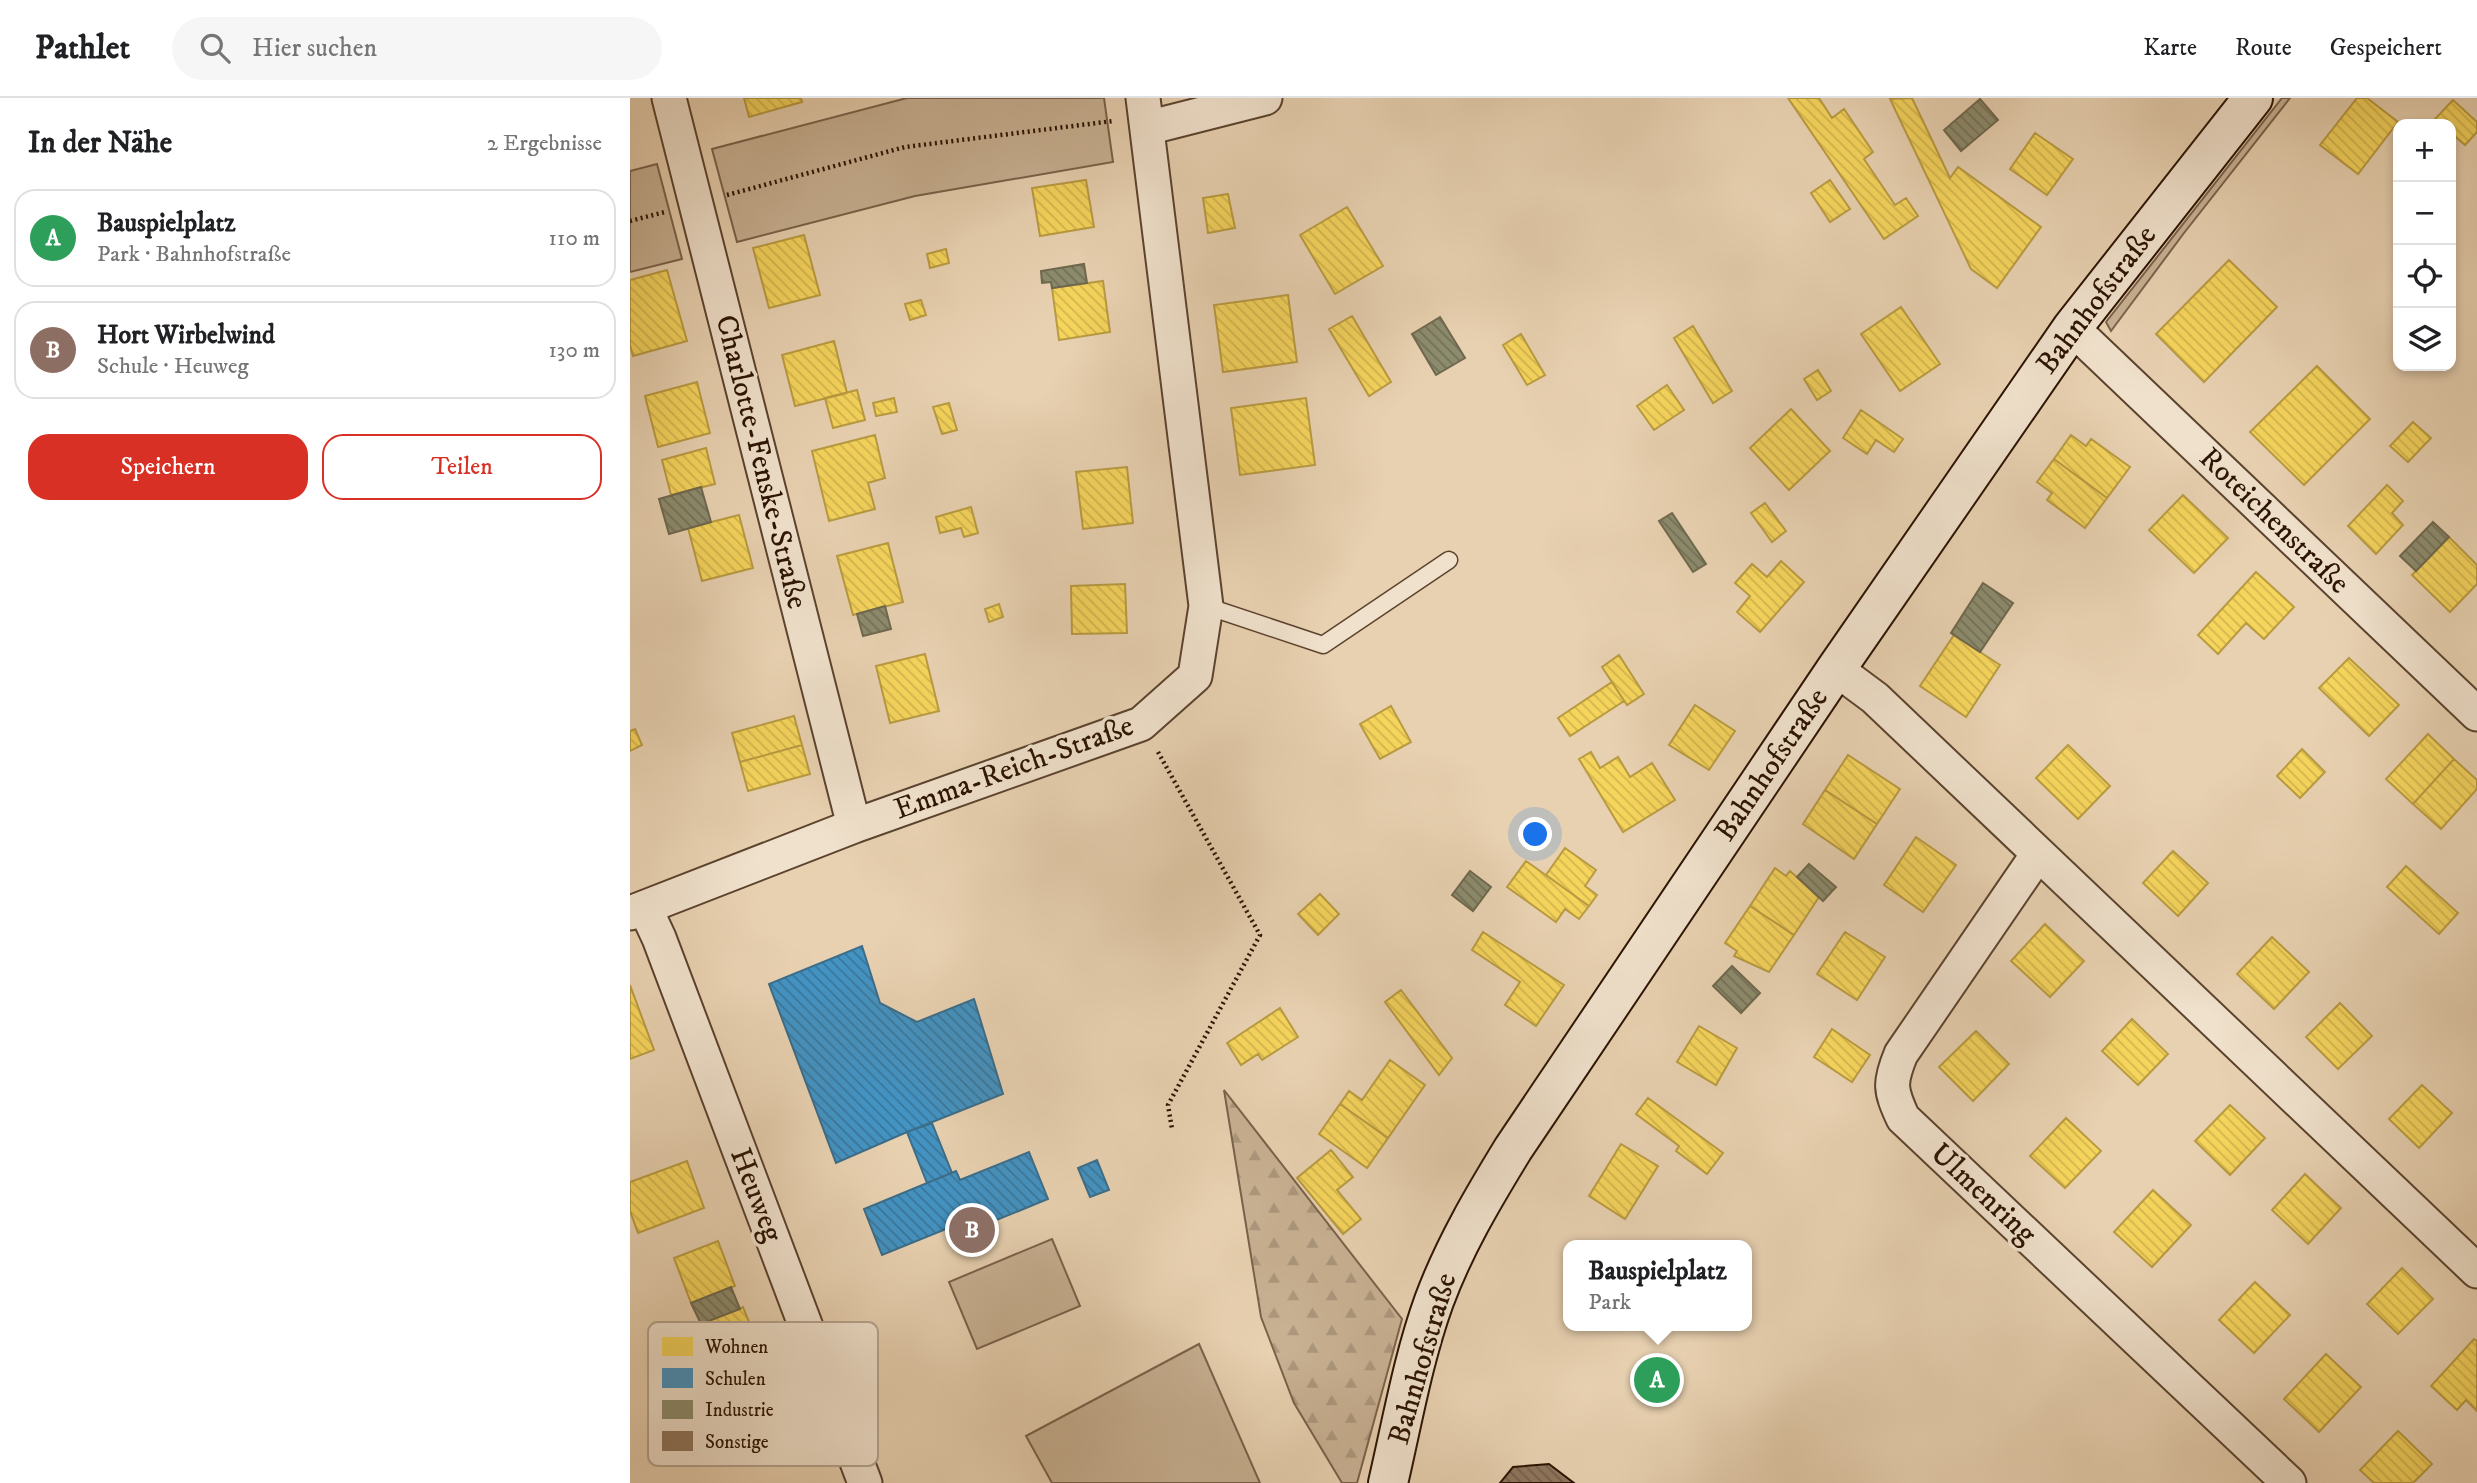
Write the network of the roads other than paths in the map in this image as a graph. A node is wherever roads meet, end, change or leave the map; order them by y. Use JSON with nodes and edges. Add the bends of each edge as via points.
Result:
{"nodes":[{"id":1,"x":668,"y":98,"type":"edge"},
{"id":2,"x":1265,"y":98,"type":"edge"},
{"id":3,"x":2253,"y":98,"type":"edge"},
{"id":4,"x":1145,"y":113,"type":"edge"},
{"id":5,"x":2072,"y":328,"type":"junction"},
{"id":6,"x":1449,"y":560,"type":"dead end"},
{"id":7,"x":1206,"y":606,"type":"junction"},
{"id":8,"x":1836,"y":669,"type":"junction"},
{"id":9,"x":2477,"y":715,"type":"edge"},
{"id":10,"x":854,"y":826,"type":"junction"},
{"id":11,"x":2038,"y":854,"type":"junction"},
{"id":12,"x":638,"y":910,"type":"edge"},
{"id":13,"x":2477,"y":1271,"type":"edge"},
{"id":14,"x":804,"y":1322,"type":"edge"},
{"id":15,"x":859,"y":1466,"type":"edge"},
{"id":16,"x":865,"y":1483,"type":"edge"},
{"id":17,"x":1388,"y":1483,"type":"edge"},
{"id":18,"x":2289,"y":1483,"type":"edge"}],
"edges":[{"from":1,"to":10,"type":"street","name":"Charlotte-Fenske-Straße"},
{"from":2,"to":4,"type":"street"},
{"from":3,"to":5,"type":"street","name":"Bahnhofstraße"},
{"from":4,"to":7,"type":"street","name":"Emma-Reich-Straße"},
{"from":5,"to":8,"type":"street","name":"Bahnhofstraße"},
{"from":5,"to":9,"type":"street","name":"Roteichenstraße"},
{"from":6,"to":7,"type":"lane","via":[[1323,645]]},
{"from":7,"to":10,"type":"street","name":"Emma-Reich-Straße","via":[[1195,676],[1141,724]]},
{"from":8,"to":11,"type":"street","via":[[1875,698]]},
{"from":8,"to":17,"type":"street","name":"Bahnhofstraße","via":[[1470,1219],[1434,1302]]},
{"from":10,"to":12,"type":"street","name":"Emma-Reich-Straße"},
{"from":11,"to":13,"type":"street"},
{"from":11,"to":18,"type":"street","name":"Ulmenring","via":[[1900,1054],[1892,1077],[1894,1098],[1903,1118]]},
{"from":12,"to":14,"type":"street","name":"Heuweg","via":[[659,938]]},
{"from":15,"to":16,"type":"street","name":"Heuweg"}]}
